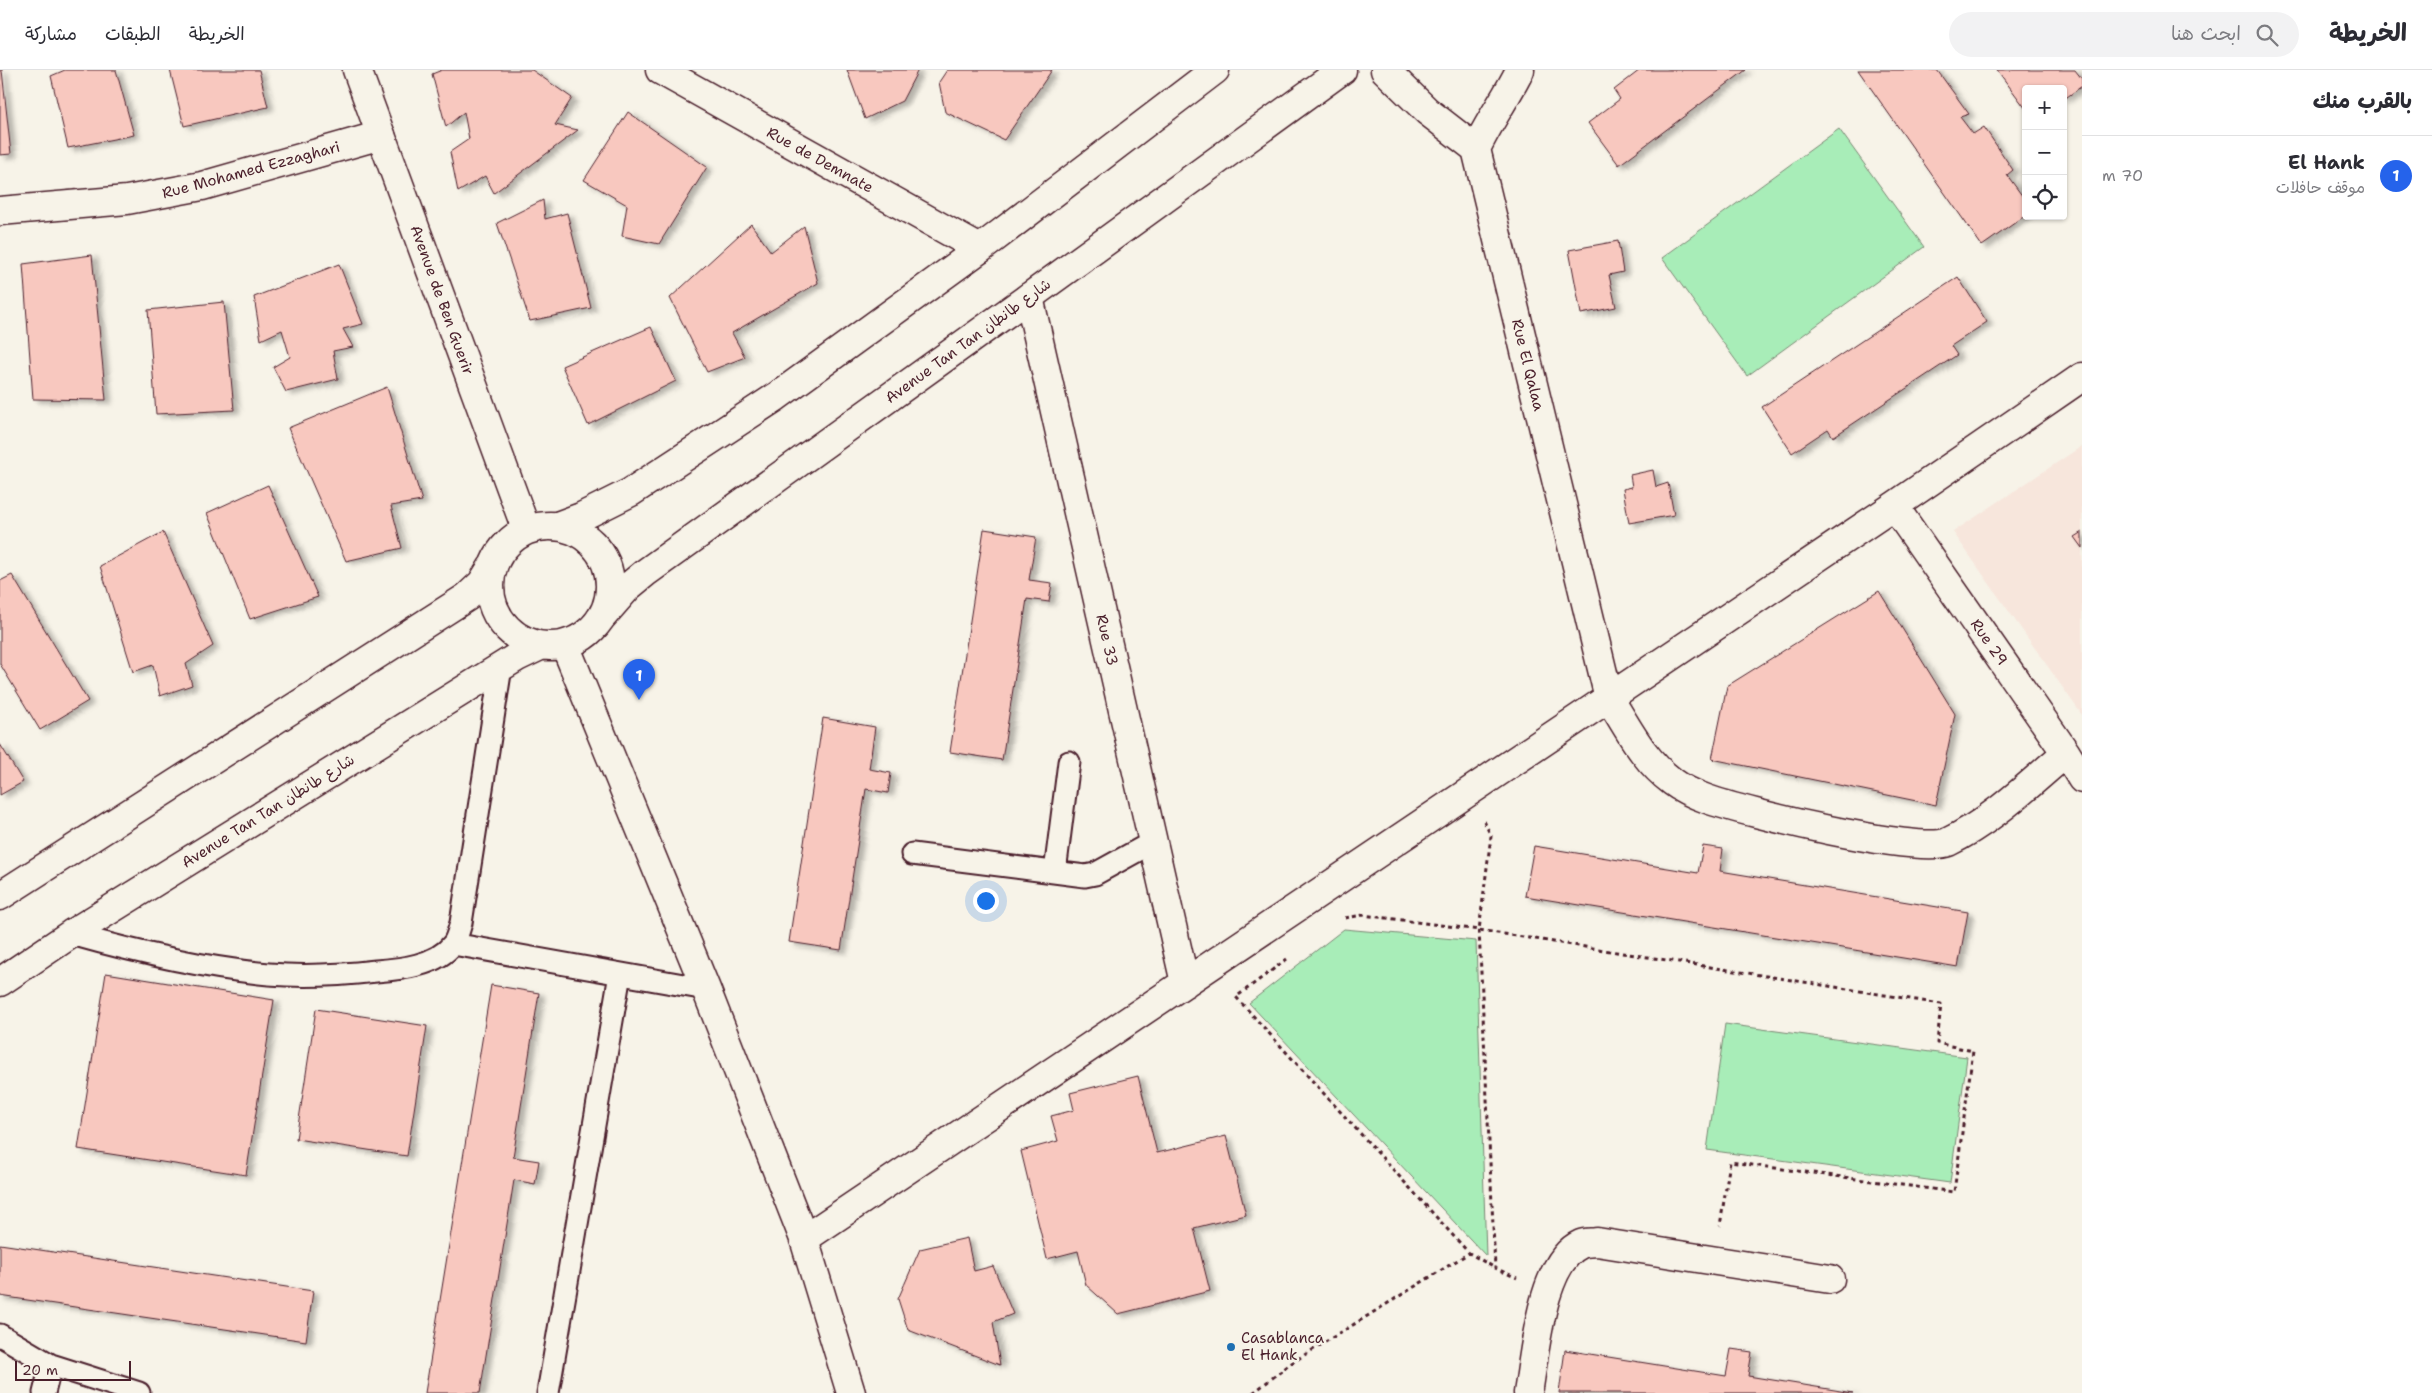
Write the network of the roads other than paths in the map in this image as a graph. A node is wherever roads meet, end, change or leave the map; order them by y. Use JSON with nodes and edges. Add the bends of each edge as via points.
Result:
{"nodes":[{"id":1,"x":357,"y":70,"type":"edge"},
{"id":2,"x":660,"y":70,"type":"edge"},
{"id":3,"x":1214,"y":70,"type":"edge"},
{"id":4,"x":1342,"y":70,"type":"edge"},
{"id":5,"x":1385,"y":70,"type":"edge"},
{"id":6,"x":1520,"y":70,"type":"edge"},
{"id":7,"x":381,"y":135,"type":"junction"},
{"id":8,"x":1476,"y":149,"type":"junction"},
{"id":9,"x":0,"y":211,"type":"edge"},
{"id":10,"x":980,"y":249,"type":"junction"},
{"id":11,"x":1029,"y":297,"type":"junction"},
{"id":12,"x":2082,"y":377,"type":"edge"},
{"id":13,"x":1894,"y":506,"type":"junction"},
{"id":14,"x":558,"y":526,"type":"junction"},
{"id":15,"x":526,"y":529,"type":"junction"},
{"id":16,"x":492,"y":567,"type":"junction"},
{"id":17,"x":600,"y":619,"type":"junction"},
{"id":18,"x":552,"y":645,"type":"junction"},
{"id":19,"x":501,"y":667,"type":"junction"},
{"id":20,"x":1609,"y":698,"type":"junction"},
{"id":21,"x":2066,"y":753,"type":"junction"},
{"id":22,"x":1069,"y":762,"type":"dead end"},
{"id":23,"x":2082,"y":780,"type":"edge"},
{"id":24,"x":1153,"y":842,"type":"junction"},
{"id":25,"x":912,"y":854,"type":"dead end"},
{"id":26,"x":1054,"y":872,"type":"junction"},
{"id":27,"x":0,"y":896,"type":"edge"},
{"id":28,"x":71,"y":934,"type":"junction"},
{"id":29,"x":453,"y":944,"type":"junction"},
{"id":30,"x":620,"y":974,"type":"junction"},
{"id":31,"x":0,"y":982,"type":"edge"},
{"id":32,"x":1185,"y":983,"type":"junction"},
{"id":33,"x":706,"y":989,"type":"junction"},
{"id":34,"x":804,"y":1239,"type":"junction"},
{"id":35,"x":1830,"y":1279,"type":"dead end"},
{"id":36,"x":0,"y":1335,"type":"edge"},
{"id":37,"x":51,"y":1365,"type":"junction"},
{"id":38,"x":44,"y":1393,"type":"edge"},
{"id":39,"x":139,"y":1393,"type":"edge"},
{"id":40,"x":548,"y":1393,"type":"edge"},
{"id":41,"x":851,"y":1393,"type":"edge"},
{"id":42,"x":1528,"y":1393,"type":"edge"}],
"edges":[{"from":1,"to":7,"type":"street","name":"Avenue de Ben Guerir"},
{"from":2,"to":10,"type":"street","name":"Rue de Demnate"},
{"from":3,"to":10,"type":"street"},
{"from":4,"to":11,"type":"street","name":"Avenue Tan Tan شارع طانطان"},
{"from":5,"to":8,"type":"street","via":[[1427,111]]},
{"from":6,"to":8,"type":"street","via":[[1507,97],[1487,124]]},
{"from":7,"to":9,"type":"street","name":"Rue Mohamed Ezzaghari","via":[[202,186],[128,200]]},
{"from":7,"to":15,"type":"street","name":"Avenue de Ben Guerir"},
{"from":8,"to":20,"type":"street","name":"Rue El Qalaa"},
{"from":10,"to":14,"type":"street","via":[[776,397],[682,460],[631,492]]},
{"from":11,"to":17,"type":"street","name":"Avenue Tan Tan شارع طانطان","via":[[645,573]]},
{"from":11,"to":24,"type":"street","name":"Rue 33"},
{"from":12,"to":13,"type":"street"},
{"from":13,"to":20,"type":"street"},
{"from":13,"to":21,"type":"street","name":"Rue 29"},
{"from":14,"to":15,"type":"street"},
{"from":14,"to":17,"type":"street","via":[[577,531],[593,543],[604,560],[610,580],[608,600]]},
{"from":15,"to":16,"type":"street","via":[[500,551]]},
{"from":16,"to":18,"type":"street","via":[[489,588],[494,608],[504,626],[520,639]]},
{"from":16,"to":27,"type":"street","via":[[482,583],[466,597]]},
{"from":17,"to":18,"type":"street","via":[[579,639]]},
{"from":18,"to":19,"type":"street","name":"Avenue Tan Tan شارع طانطان"},
{"from":18,"to":33,"type":"street"},
{"from":19,"to":28,"type":"street","name":"Avenue Tan Tan شارع طانطان"},
{"from":19,"to":29,"type":"lane","via":[[461,923]]},
{"from":20,"to":21,"type":"street","name":"Rue El Qalaa","via":[[1649,760],[1674,783],[1706,799],[1782,821],[1912,844],[1948,842],[1978,825]]},
{"from":20,"to":32,"type":"street"},
{"from":21,"to":23,"type":"street","name":"Rue 29"},
{"from":22,"to":26,"type":"lane"},
{"from":24,"to":26,"type":"lane","via":[[1095,874]]},
{"from":24,"to":32,"type":"street","name":"Rue 33"},
{"from":25,"to":26,"type":"lane"},
{"from":28,"to":29,"type":"lane","via":[[154,955],[270,974],[346,974],[404,969],[434,959]]},
{"from":28,"to":31,"type":"street","name":"Avenue Tan Tan شارع طانطان"},
{"from":29,"to":30,"type":"lane"},
{"from":30,"to":33,"type":"lane"},
{"from":30,"to":40,"type":"lane"},
{"from":32,"to":34,"type":"street"},
{"from":33,"to":34,"type":"street"},
{"from":34,"to":41,"type":"street"},
{"from":35,"to":42,"type":"street","via":[[1597,1242],[1582,1244],[1559,1265],[1546,1292]]},
{"from":36,"to":37,"type":"lane"},
{"from":37,"to":38,"type":"lane"},
{"from":37,"to":39,"type":"lane"}]}
